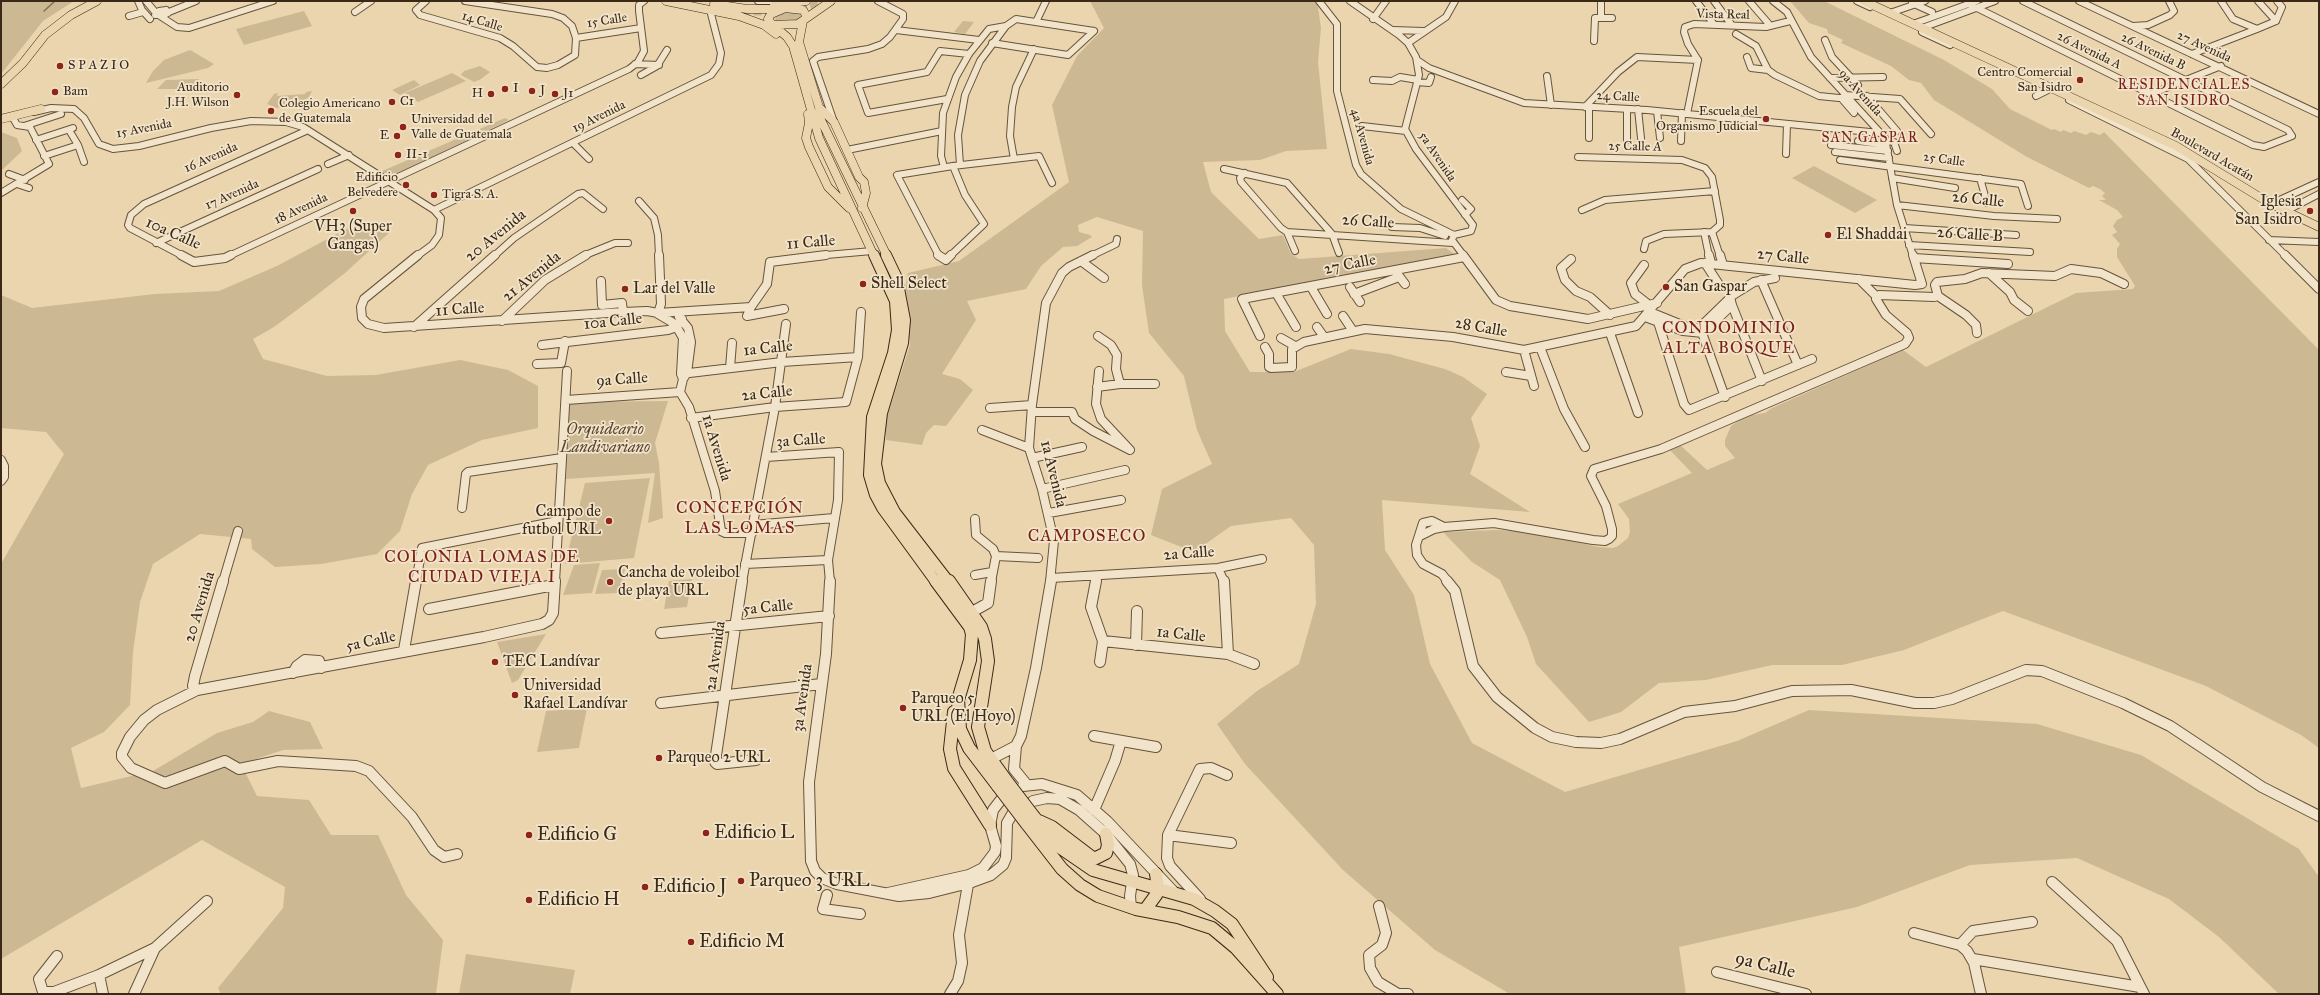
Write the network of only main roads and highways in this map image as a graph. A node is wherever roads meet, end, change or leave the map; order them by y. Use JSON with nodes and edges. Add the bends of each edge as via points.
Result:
{"nodes":[{"id":1,"x":89,"y":1,"type":"edge"},
{"id":2,"x":97,"y":1,"type":"edge"},
{"id":3,"x":666,"y":1,"type":"edge"},
{"id":4,"x":696,"y":1,"type":"edge"},
{"id":5,"x":831,"y":1,"type":"edge"},
{"id":6,"x":837,"y":1,"type":"edge"},
{"id":7,"x":1864,"y":1,"type":"edge"},
{"id":8,"x":1873,"y":1,"type":"edge"},
{"id":9,"x":809,"y":2,"type":"edge"},
{"id":10,"x":824,"y":5,"type":"junction"},
{"id":11,"x":734,"y":7,"type":"junction"},
{"id":12,"x":785,"y":8,"type":"junction"},
{"id":13,"x":1890,"y":11,"type":"junction"},
{"id":14,"x":725,"y":12,"type":"junction"},
{"id":15,"x":817,"y":15,"type":"junction"},
{"id":16,"x":805,"y":19,"type":"junction"},
{"id":17,"x":772,"y":24,"type":"junction"},
{"id":18,"x":801,"y":50,"type":"junction"},
{"id":19,"x":793,"y":51,"type":"junction"},
{"id":20,"x":1,"y":78,"type":"edge"},
{"id":21,"x":1,"y":84,"type":"edge"},
{"id":22,"x":804,"y":89,"type":"junction"},
{"id":23,"x":819,"y":107,"type":"junction"},
{"id":24,"x":39,"y":110,"type":"road end"},
{"id":25,"x":1,"y":121,"type":"edge"},
{"id":26,"x":859,"y":177,"type":"junction"},
{"id":27,"x":828,"y":187,"type":"junction"},
{"id":28,"x":847,"y":187,"type":"junction"},
{"id":29,"x":857,"y":209,"type":"junction"},
{"id":30,"x":2319,"y":227,"type":"edge"},
{"id":31,"x":958,"y":700,"type":"junction"},
{"id":32,"x":1003,"y":789,"type":"junction"},
{"id":33,"x":1032,"y":821,"type":"junction"},
{"id":34,"x":990,"y":825,"type":"road end"},
{"id":35,"x":1106,"y":834,"type":"road end"},
{"id":36,"x":1156,"y":874,"type":"road end"},
{"id":37,"x":1161,"y":886,"type":"junction"},
{"id":38,"x":1138,"y":909,"type":"junction"},
{"id":39,"x":1276,"y":993,"type":"edge"}],
"edges":[{"from":1,"to":20,"type":"main road","via":[[64,15],[41,33]]},
{"from":2,"to":21,"type":"main road","via":[[71,15],[45,35],[23,63]]},
{"from":3,"to":14,"type":"main road"},
{"from":4,"to":11,"type":"main road"},
{"from":5,"to":10,"type":"main road"},
{"from":6,"to":15,"type":"main road"},
{"from":7,"to":13,"type":"main road","name":"Boulevard Acatán"},
{"from":8,"to":13,"type":"main road","name":"Boulevard Acatán"},
{"from":9,"to":11,"type":"main road"},
{"from":9,"to":12,"type":"main road"},
{"from":10,"to":15,"type":"main road"},
{"from":10,"to":16,"type":"main road"},
{"from":11,"to":12,"type":"main road","via":[[755,10]]},
{"from":12,"to":16,"type":"main road","via":[[803,10]]},
{"from":12,"to":17,"type":"main road","via":[[771,14],[768,19]]},
{"from":13,"to":30,"type":"main road","name":"Boulevard Acatán","via":[[2097,106],[2190,154],[2284,212]]},
{"from":14,"to":17,"type":"main road","via":[[749,16]]},
{"from":14,"to":19,"type":"main road","via":[[764,25]]},
{"from":15,"to":18,"type":"main road","via":[[808,28]]},
{"from":16,"to":17,"type":"main road","via":[[788,26]]},
{"from":16,"to":18,"type":"main road","via":[[799,39]]},
{"from":17,"to":19,"type":"main road","via":[[787,37]]},
{"from":18,"to":23,"type":"main road"},
{"from":19,"to":22,"type":"main road"},
{"from":22,"to":27,"type":"main road","via":[[803,99],[809,123],[807,141]]},
{"from":22,"to":28,"type":"main road","via":[[819,138]]},
{"from":23,"to":26,"type":"main road","via":[[834,122]]},
{"from":23,"to":28,"type":"main road","via":[[820,118]]},
{"from":24,"to":25,"type":"main road"},
{"from":26,"to":28,"type":"main road","via":[[857,182]]},
{"from":26,"to":29,"type":"main road","via":[[864,182],[866,193]]},
{"from":27,"to":28,"type":"main road"},
{"from":27,"to":29,"type":"main road"},
{"from":28,"to":29,"type":"main road"},
{"from":29,"to":31,"type":"main road","via":[[872,251],[891,290],[897,316],[893,353],[872,422],[869,474],[882,508],[970,627],[970,660]]},
{"from":29,"to":32,"type":"main road","via":[[897,278],[904,308],[903,343],[880,422],[876,464],[880,483],[895,512],[981,627],[988,654],[978,727],[985,751]]},
{"from":31,"to":32,"type":"main road","via":[[960,729],[966,742]]},
{"from":31,"to":34,"type":"main road","via":[[950,738],[952,760],[965,787]]},
{"from":32,"to":33,"type":"main road","bridge":true},
{"from":33,"to":35,"type":"main road","via":[[1052,827],[1094,859],[1106,853]]},
{"from":33,"to":37,"type":"main road","via":[[1061,848],[1093,870]]},
{"from":33,"to":38,"type":"main road","via":[[1062,869],[1080,885],[1098,896]]},
{"from":36,"to":37,"type":"main road"},
{"from":37,"to":38,"type":"main road","via":[[1154,901]]},
{"from":37,"to":39,"type":"main road","via":[[1204,904],[1232,924]]},
{"from":38,"to":39,"type":"main road","via":[[1178,917],[1212,928],[1236,948]]}]}
